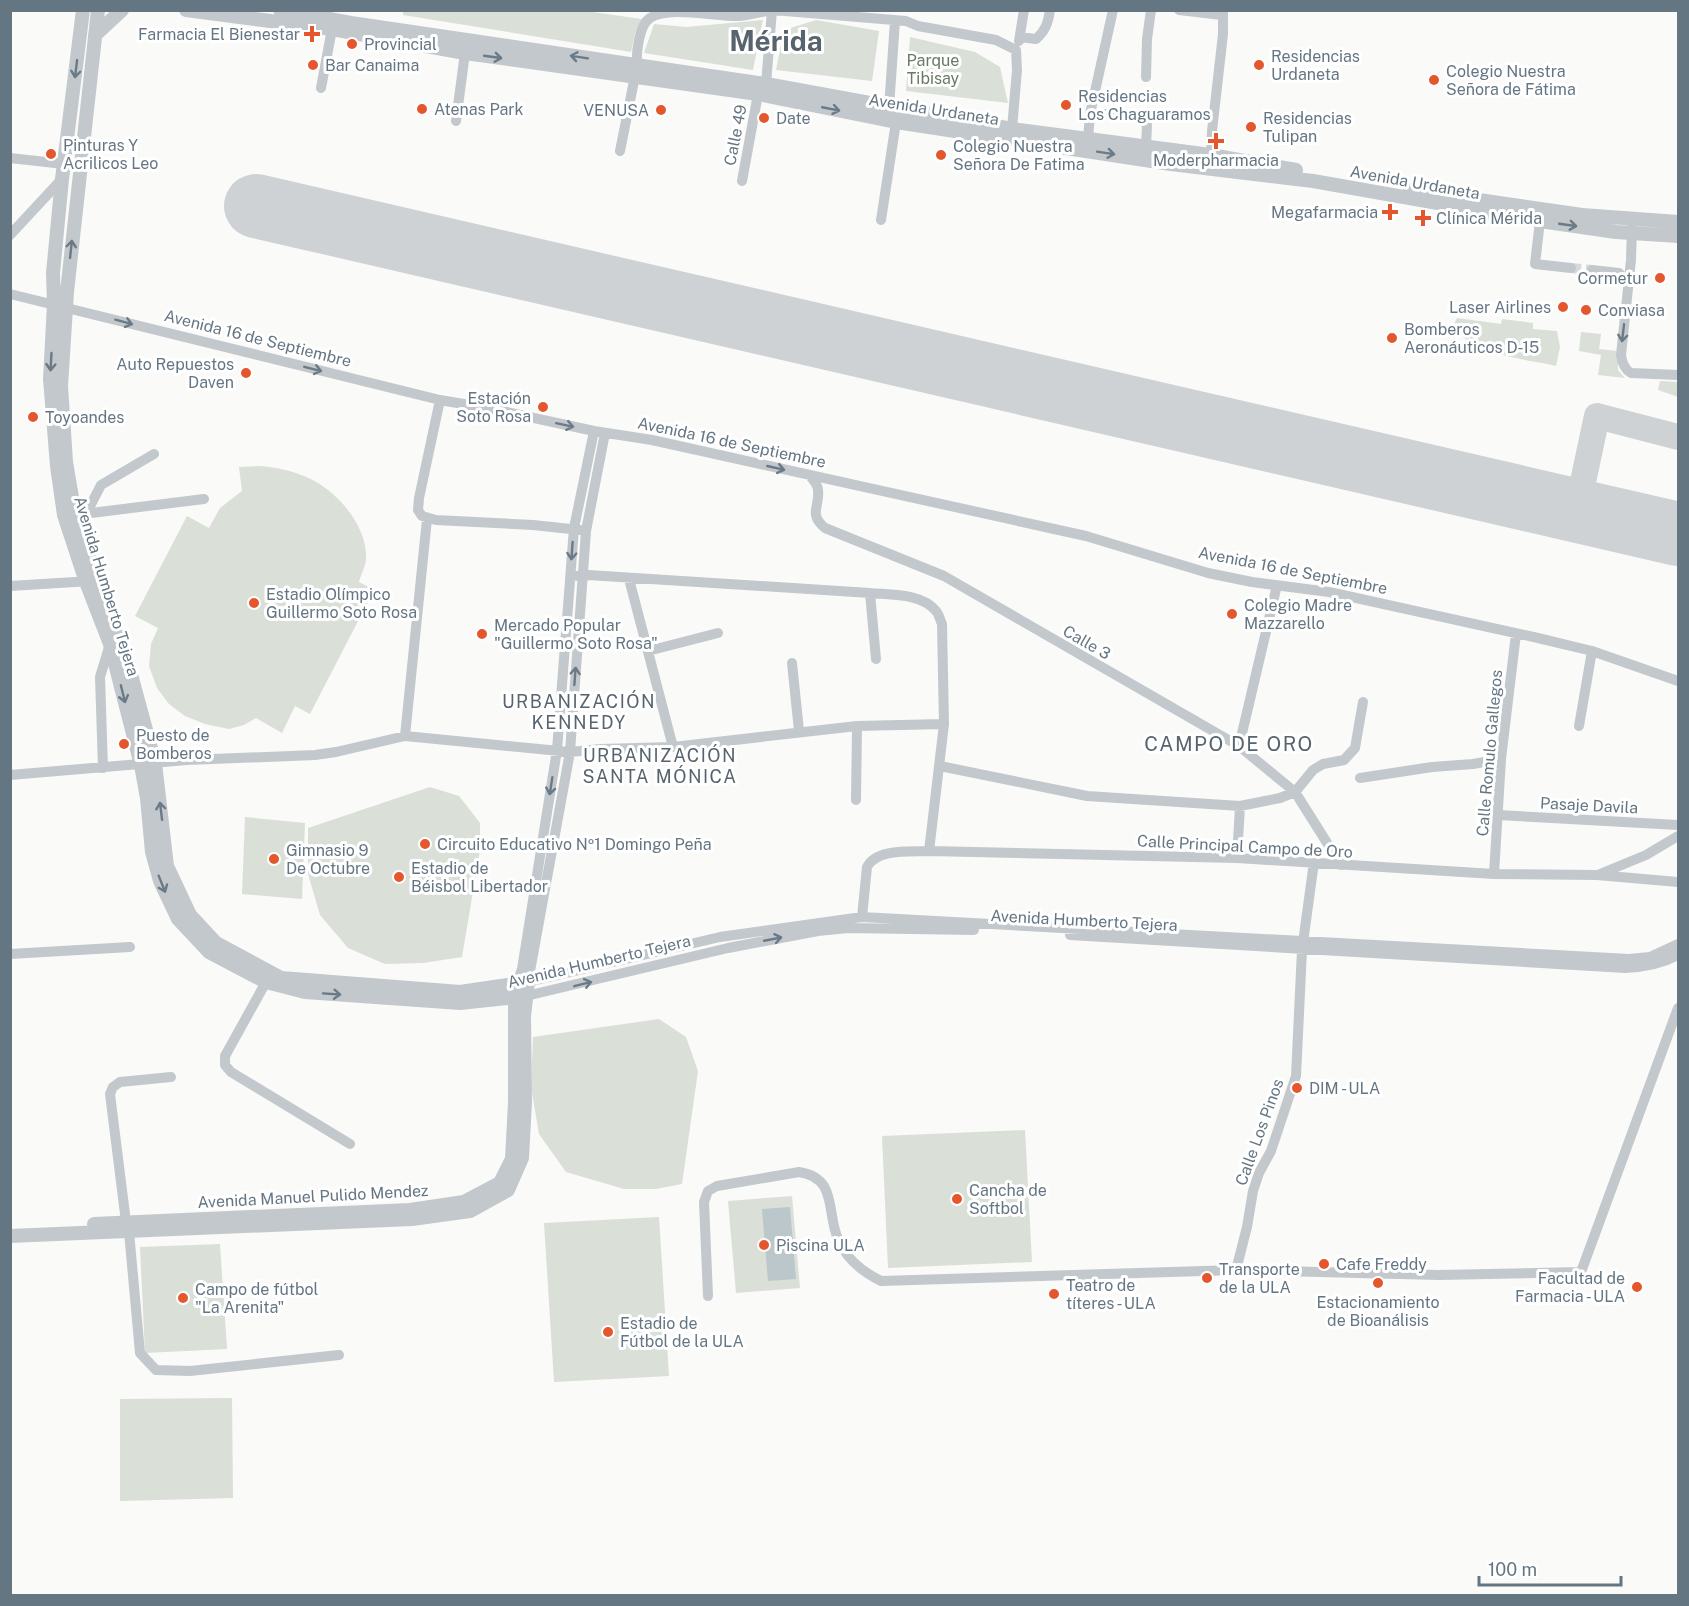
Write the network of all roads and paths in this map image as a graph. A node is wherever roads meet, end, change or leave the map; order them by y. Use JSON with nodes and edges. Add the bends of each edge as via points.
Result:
{"nodes":[{"id":1,"x":98,"y":10,"type":"edge"},
{"id":2,"x":122,"y":10,"type":"edge"},
{"id":3,"x":186,"y":10,"type":"edge"},
{"id":4,"x":280,"y":10,"type":"edge"},
{"id":5,"x":772,"y":10,"type":"edge"},
{"id":6,"x":1024,"y":10,"type":"edge"},
{"id":7,"x":1050,"y":10,"type":"edge"},
{"id":8,"x":1113,"y":10,"type":"edge"},
{"id":9,"x":1151,"y":10,"type":"edge"},
{"id":10,"x":1179,"y":10,"type":"edge"},
{"id":11,"x":82,"y":11,"type":"edge"},
{"id":12,"x":1222,"y":13,"type":"edge"},
{"id":13,"x":895,"y":21,"type":"junction"},
{"id":14,"x":332,"y":29,"type":"junction"},
{"id":15,"x":95,"y":35,"type":"junction"},
{"id":16,"x":1020,"y":37,"type":"junction"},
{"id":17,"x":1016,"y":50,"type":"junction"},
{"id":18,"x":465,"y":53,"type":"junction"},
{"id":19,"x":635,"y":71,"type":"junction"},
{"id":20,"x":1146,"y":77,"type":"dead end"},
{"id":21,"x":321,"y":88,"type":"dead end"},
{"id":22,"x":762,"y":89,"type":"junction"},
{"id":23,"x":889,"y":108,"type":"junction"},
{"id":24,"x":1090,"y":114,"type":"junction"},
{"id":25,"x":456,"y":121,"type":"dead end"},
{"id":26,"x":896,"y":122,"type":"junction"},
{"id":27,"x":1012,"y":129,"type":"junction"},
{"id":28,"x":1088,"y":139,"type":"junction"},
{"id":29,"x":1146,"y":147,"type":"junction"},
{"id":30,"x":620,"y":151,"type":"dead end"},
{"id":31,"x":1211,"y":155,"type":"junction"},
{"id":32,"x":10,"y":158,"type":"edge"},
{"id":33,"x":64,"y":164,"type":"junction"},
{"id":34,"x":62,"y":179,"type":"junction"},
{"id":35,"x":742,"y":181,"type":"dead end"},
{"id":36,"x":1633,"y":218,"type":"junction"},
{"id":37,"x":880,"y":220,"type":"dead end"},
{"id":38,"x":1540,"y":221,"type":"junction"},
{"id":39,"x":1678,"y":222,"type":"edge"},
{"id":40,"x":1631,"y":233,"type":"junction"},
{"id":41,"x":10,"y":235,"type":"edge"},
{"id":42,"x":1678,"y":236,"type":"edge"},
{"id":43,"x":1571,"y":268,"type":"tunnel mouth"},
{"id":44,"x":1592,"y":270,"type":"tunnel mouth"},
{"id":45,"x":1628,"y":284,"type":"junction"},
{"id":46,"x":10,"y":294,"type":"edge"},
{"id":47,"x":61,"y":305,"type":"junction"},
{"id":48,"x":1678,"y":375,"type":"edge"},
{"id":49,"x":440,"y":400,"type":"junction"},
{"id":50,"x":600,"y":432,"type":"junction"},
{"id":51,"x":154,"y":454,"type":"dead end"},
{"id":52,"x":811,"y":477,"type":"junction"},
{"id":53,"x":204,"y":499,"type":"dead end"},
{"id":54,"x":81,"y":514,"type":"junction"},
{"id":55,"x":427,"y":519,"type":"junction"},
{"id":56,"x":574,"y":528,"type":"junction"},
{"id":57,"x":586,"y":531,"type":"junction"},
{"id":58,"x":576,"y":576,"type":"junction"},
{"id":59,"x":628,"y":579,"type":"junction"},
{"id":60,"x":92,"y":581,"type":"junction"},
{"id":61,"x":1277,"y":585,"type":"junction"},
{"id":62,"x":10,"y":586,"type":"edge"},
{"id":63,"x":870,"y":593,"type":"junction"},
{"id":64,"x":718,"y":633,"type":"dead end"},
{"id":65,"x":1516,"y":634,"type":"junction"},
{"id":66,"x":110,"y":644,"type":"junction"},
{"id":67,"x":648,"y":651,"type":"junction"},
{"id":68,"x":1592,"y":651,"type":"junction"},
{"id":69,"x":876,"y":659,"type":"dead end"},
{"id":70,"x":792,"y":663,"type":"dead end"},
{"id":71,"x":1678,"y":681,"type":"edge"},
{"id":72,"x":1363,"y":702,"type":"dead end"},
{"id":73,"x":944,"y":724,"type":"junction"},
{"id":74,"x":857,"y":726,"type":"junction"},
{"id":75,"x":1580,"y":726,"type":"dead end"},
{"id":76,"x":799,"y":731,"type":"junction"},
{"id":77,"x":405,"y":736,"type":"junction"},
{"id":78,"x":1239,"y":746,"type":"junction"},
{"id":79,"x":673,"y":747,"type":"junction"},
{"id":80,"x":557,"y":750,"type":"junction"},
{"id":81,"x":570,"y":752,"type":"junction"},
{"id":82,"x":1501,"y":759,"type":"junction"},
{"id":83,"x":148,"y":764,"type":"junction"},
{"id":84,"x":940,"y":766,"type":"junction"},
{"id":85,"x":103,"y":768,"type":"junction"},
{"id":86,"x":10,"y":775,"type":"edge"},
{"id":87,"x":1360,"y":778,"type":"dead end"},
{"id":88,"x":1295,"y":792,"type":"junction"},
{"id":89,"x":856,"y":800,"type":"dead end"},
{"id":90,"x":1240,"y":806,"type":"junction"},
{"id":91,"x":1498,"y":815,"type":"junction"},
{"id":92,"x":1678,"y":825,"type":"edge"},
{"id":93,"x":1678,"y":836,"type":"edge"},
{"id":94,"x":929,"y":850,"type":"junction"},
{"id":95,"x":1237,"y":858,"type":"junction"},
{"id":96,"x":1314,"y":861,"type":"junction"},
{"id":97,"x":1341,"y":864,"type":"junction"},
{"id":98,"x":1494,"y":874,"type":"junction"},
{"id":99,"x":1597,"y":875,"type":"junction"},
{"id":100,"x":1678,"y":882,"type":"edge"},
{"id":101,"x":862,"y":917,"type":"junction"},
{"id":102,"x":1678,"y":944,"type":"edge"},
{"id":103,"x":1303,"y":945,"type":"junction"},
{"id":104,"x":130,"y":947,"type":"dead end"},
{"id":105,"x":10,"y":954,"type":"edge"},
{"id":106,"x":1678,"y":955,"type":"edge"},
{"id":107,"x":266,"y":982,"type":"junction"},
{"id":108,"x":521,"y":990,"type":"junction"},
{"id":109,"x":1678,"y":1008,"type":"edge"},
{"id":110,"x":171,"y":1077,"type":"dead end"},
{"id":111,"x":350,"y":1144,"type":"dead end"},
{"id":112,"x":127,"y":1227,"type":"junction"},
{"id":113,"x":10,"y":1229,"type":"edge"},
{"id":114,"x":10,"y":1236,"type":"edge"},
{"id":115,"x":1236,"y":1270,"type":"junction"},
{"id":116,"x":708,"y":1296,"type":"dead end"},
{"id":117,"x":339,"y":1355,"type":"dead end"}],
"edges":[{"from":1,"to":15,"type":"street"},
{"from":2,"to":15,"type":"street"},
{"from":3,"to":14,"type":"street","name":"Avenida Urdaneta"},
{"from":19,"to":4,"type":"street","name":"Avenida Urdaneta","one_way":true},
{"from":5,"to":13,"type":"street"},
{"from":5,"to":19,"type":"street","via":[[737,16],[652,16],[640,36]]},
{"from":5,"to":22,"type":"street","name":"Calle 49"},
{"from":6,"to":16,"type":"street"},
{"from":7,"to":16,"type":"street","via":[[1044,32],[1036,39]]},
{"from":8,"to":24,"type":"street"},
{"from":9,"to":20,"type":"street"},
{"from":10,"to":12,"type":"street"},
{"from":11,"to":33,"type":"street","one_way":true},
{"from":12,"to":31,"type":"street","via":[[1224,34]]},
{"from":13,"to":17,"type":"street","via":[[996,40]]},
{"from":13,"to":23,"type":"street"},
{"from":14,"to":18,"type":"street","name":"Avenida Urdaneta"},
{"from":14,"to":21,"type":"street"},
{"from":47,"to":15,"type":"street","one_way":true,"via":[[69,266]]},
{"from":16,"to":17,"type":"street"},
{"from":17,"to":27,"type":"street"},
{"from":18,"to":19,"type":"street","name":"Avenida Urdaneta","one_way":true},
{"from":18,"to":25,"type":"street"},
{"from":19,"to":22,"type":"street","name":"Avenida Urdaneta"},
{"from":19,"to":30,"type":"street"},
{"from":22,"to":23,"type":"street","name":"Avenida Urdaneta"},
{"from":22,"to":26,"type":"street","name":"Avenida Urdaneta","one_way":true},
{"from":22,"to":35,"type":"street","name":"Calle 49"},
{"from":23,"to":27,"type":"street","name":"Avenida Urdaneta"},
{"from":24,"to":28,"type":"street"},
{"from":24,"to":29,"type":"street","via":[[1142,119],[1147,125]]},
{"from":26,"to":37,"type":"street"},
{"from":26,"to":38,"type":"street","name":"Avenida Urdaneta","one_way":true,"via":[[1171,164],[1313,181]]},
{"from":27,"to":28,"type":"street","name":"Avenida Urdaneta"},
{"from":28,"to":29,"type":"street","name":"Avenida Urdaneta"},
{"from":29,"to":31,"type":"street","name":"Avenida Urdaneta"},
{"from":31,"to":36,"type":"street","name":"Avenida Urdaneta","via":[[1374,185],[1582,215]]},
{"from":32,"to":33,"type":"street"},
{"from":33,"to":34,"type":"street"},
{"from":34,"to":41,"type":"street"},
{"from":34,"to":47,"type":"street","via":[[53,273]]},
{"from":36,"to":39,"type":"street","name":"Avenida Urdaneta"},
{"from":36,"to":40,"type":"street"},
{"from":38,"to":40,"type":"street","name":"Avenida Urdaneta","one_way":true},
{"from":38,"to":43,"type":"street","via":[[1535,264]]},
{"from":40,"to":42,"type":"street","name":"Avenida Urdaneta"},
{"from":40,"to":45,"type":"street"},
{"from":44,"to":45,"type":"street","via":[[1619,273]]},
{"from":45,"to":48,"type":"street","one_way":true,"via":[[1621,355],[1624,366],[1631,373]]},
{"from":46,"to":47,"type":"street","name":"Avenida 16 de Septiembre"},
{"from":47,"to":49,"type":"street","name":"Avenida 16 de Septiembre","one_way":true},
{"from":47,"to":54,"type":"street","name":"Avenida Humberto Tejera","via":[[66,462]]},
{"from":47,"to":60,"type":"street","name":"Avenida Humberto Tejera","one_way":true,"via":[[50,379],[57,465],[64,515]]},
{"from":49,"to":50,"type":"street","name":"Avenida 16 de Septiembre","one_way":true},
{"from":49,"to":55,"type":"street","via":[[419,498],[418,510]]},
{"from":50,"to":52,"type":"street","name":"Avenida 16 de Septiembre","one_way":true,"via":[[652,440]]},
{"from":50,"to":56,"type":"street","name":"Avenida Manuel Pulido Mendez"},
{"from":50,"to":57,"type":"street"},
{"from":51,"to":54,"type":"street","via":[[101,485]]},
{"from":52,"to":61,"type":"street","name":"Avenida 16 de Septiembre","via":[[1086,536],[1208,573]]},
{"from":52,"to":78,"type":"street","name":"Calle 3","via":[[818,491],[817,519],[825,528],[944,576]]},
{"from":53,"to":54,"type":"street"},
{"from":54,"to":60,"type":"street","name":"Avenida Humberto Tejera"},
{"from":55,"to":56,"type":"street"},
{"from":55,"to":77,"type":"street"},
{"from":56,"to":57,"type":"street"},
{"from":56,"to":58,"type":"street","name":"Avenida Manuel Pulido Mendez","one_way":true},
{"from":57,"to":58,"type":"street"},
{"from":58,"to":59,"type":"street"},
{"from":58,"to":80,"type":"street","name":"Avenida Manuel Pulido Mendez"},
{"from":81,"to":58,"type":"street","one_way":true},
{"from":59,"to":63,"type":"street"},
{"from":59,"to":67,"type":"street"},
{"from":60,"to":62,"type":"street"},
{"from":60,"to":66,"type":"street","name":"Avenida Humberto Tejera"},
{"from":60,"to":83,"type":"street","name":"Avenida Humberto Tejera","via":[[129,667]]},
{"from":61,"to":65,"type":"street","name":"Avenida 16 de Septiembre","via":[[1329,592]]},
{"from":61,"to":78,"type":"street"},
{"from":63,"to":69,"type":"street"},
{"from":63,"to":73,"type":"street","via":[[917,599],[937,612],[942,624]]},
{"from":64,"to":67,"type":"street"},
{"from":65,"to":68,"type":"street","name":"Avenida 16 de Septiembre"},
{"from":65,"to":82,"type":"street","name":"Calle Romulo Gallegos"},
{"from":66,"to":83,"type":"street","name":"Avenida Humberto Tejera","one_way":true},
{"from":66,"to":85,"type":"street","via":[[100,677]]},
{"from":67,"to":79,"type":"street"},
{"from":68,"to":71,"type":"street","name":"Avenida 16 de Septiembre"},
{"from":68,"to":75,"type":"street"},
{"from":70,"to":76,"type":"street"},
{"from":72,"to":88,"type":"street","via":[[1351,754],[1313,770]]},
{"from":73,"to":74,"type":"street"},
{"from":73,"to":84,"type":"street"},
{"from":74,"to":76,"type":"street"},
{"from":74,"to":89,"type":"street"},
{"from":76,"to":79,"type":"street"},
{"from":77,"to":80,"type":"street"},
{"from":77,"to":83,"type":"street","via":[[336,752]]},
{"from":78,"to":88,"type":"street","name":"Calle 3"},
{"from":79,"to":81,"type":"street"},
{"from":80,"to":81,"type":"street"},
{"from":80,"to":108,"type":"street","name":"Avenida Manuel Pulido Mendez","one_way":true},
{"from":81,"to":108,"type":"street"},
{"from":82,"to":87,"type":"street"},
{"from":82,"to":91,"type":"street","name":"Calle Romulo Gallegos"},
{"from":83,"to":85,"type":"street"},
{"from":83,"to":107,"type":"street","name":"Avenida Humberto Tejera","one_way":true,"via":[[152,852],[160,881],[178,919],[209,952]]},
{"from":108,"to":83,"type":"street","name":"Avenida Humberto Tejera","one_way":true,"via":[[460,992],[281,978],[216,943],[190,915],[167,866]]},
{"from":84,"to":90,"type":"street","via":[[1087,796]]},
{"from":84,"to":94,"type":"street"},
{"from":85,"to":86,"type":"street"},
{"from":88,"to":90,"type":"street"},
{"from":88,"to":97,"type":"street","name":"Calle 3"},
{"from":90,"to":95,"type":"street"},
{"from":91,"to":92,"type":"street","name":"Pasaje Davila"},
{"from":91,"to":98,"type":"street","name":"Calle Romulo Gallegos"},
{"from":93,"to":99,"type":"street","via":[[1646,855]]},
{"from":94,"to":95,"type":"street","name":"Calle Principal Campo de Oro"},
{"from":94,"to":101,"type":"street","name":"Calle Principal Campo de Oro","via":[[879,855],[870,860]]},
{"from":95,"to":96,"type":"street","name":"Calle Principal Campo de Oro"},
{"from":96,"to":97,"type":"street","name":"Calle Principal Campo de Oro"},
{"from":96,"to":103,"type":"street","name":"Calle Los Pinos"},
{"from":97,"to":98,"type":"street","name":"Calle Principal Campo de Oro"},
{"from":98,"to":99,"type":"street","name":"Calle Principal Campo de Oro"},
{"from":99,"to":100,"type":"street","name":"Calle Principal Campo de Oro"},
{"from":101,"to":103,"type":"street","name":"Avenida Humberto Tejera"},
{"from":101,"to":108,"type":"street","name":"Avenida Humberto Tejera","via":[[720,937]]},
{"from":102,"to":103,"type":"street","name":"Avenida Humberto Tejera","via":[[1650,957],[1629,959]]},
{"from":103,"to":106,"type":"street","name":"Avenida Humberto Tejera","via":[[1625,968],[1665,962]]},
{"from":108,"to":103,"type":"street","name":"Avenida Humberto Tejera","one_way":true,"via":[[848,928],[992,930]]},
{"from":103,"to":115,"type":"street","name":"Calle Los Pinos","via":[[1296,1076],[1253,1191]]},
{"from":104,"to":105,"type":"street"},
{"from":107,"to":108,"type":"street","name":"Avenida Humberto Tejera","one_way":true,"via":[[305,992],[448,1002]]},
{"from":107,"to":111,"type":"street","via":[[225,1056],[225,1065]]},
{"from":108,"to":112,"type":"street","name":"Avenida Manuel Pulido Mendez","via":[[512,1159],[500,1184],[464,1202],[410,1210]]},
{"from":109,"to":115,"type":"street","via":[[1581,1272],[1439,1275]]},
{"from":110,"to":112,"type":"street","via":[[120,1082],[110,1094]]},
{"from":112,"to":113,"type":"street","name":"Avenida Manuel Pulido Mendez"},
{"from":112,"to":114,"type":"street"},
{"from":112,"to":117,"type":"street","via":[[140,1353],[156,1370],[189,1371]]},
{"from":115,"to":116,"type":"street","via":[[881,1281],[864,1273],[843,1251],[821,1180],[799,1172],[717,1186],[708,1191],[704,1202]]}]}
